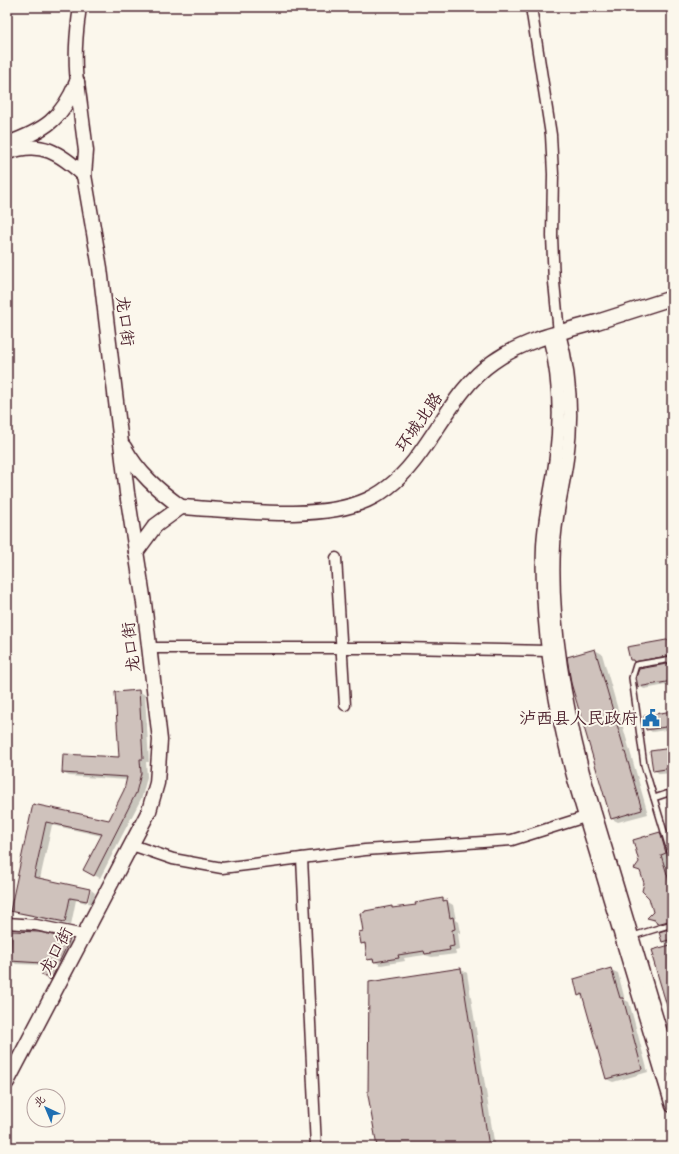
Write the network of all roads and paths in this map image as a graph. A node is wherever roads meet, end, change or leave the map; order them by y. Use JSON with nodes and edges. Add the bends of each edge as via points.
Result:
{"nodes":[{"id":1,"x":80,"y":7,"type":"edge"},
{"id":2,"x":531,"y":7,"type":"edge"},
{"id":3,"x":77,"y":82,"type":"junction"},
{"id":4,"x":7,"y":144,"type":"edge"},
{"id":5,"x":7,"y":152,"type":"edge"},
{"id":6,"x":84,"y":175,"type":"junction"},
{"id":7,"x":672,"y":298,"type":"edge"},
{"id":8,"x":554,"y":334,"type":"junction"},
{"id":9,"x":122,"y":444,"type":"junction"},
{"id":10,"x":181,"y":507,"type":"junction"},
{"id":11,"x":136,"y":552,"type":"junction"},
{"id":12,"x":336,"y":558,"type":"dead end"},
{"id":13,"x":150,"y":648,"type":"junction"},
{"id":14,"x":342,"y":648,"type":"junction"},
{"id":15,"x":548,"y":651,"type":"junction"},
{"id":16,"x":672,"y":659,"type":"edge"},
{"id":17,"x":345,"y":705,"type":"dead end"},
{"id":18,"x":672,"y":792,"type":"edge"},
{"id":19,"x":654,"y":798,"type":"junction"},
{"id":20,"x":585,"y":817,"type":"junction"},
{"id":21,"x":132,"y":845,"type":"junction"},
{"id":22,"x":302,"y":858,"type":"junction"},
{"id":23,"x":672,"y":858,"type":"edge"},
{"id":24,"x":7,"y":923,"type":"edge"},
{"id":25,"x":672,"y":924,"type":"edge"},
{"id":26,"x":84,"y":935,"type":"junction"},
{"id":27,"x":632,"y":936,"type":"junction"},
{"id":28,"x":672,"y":1069,"type":"edge"},
{"id":29,"x":7,"y":1082,"type":"edge"},
{"id":30,"x":672,"y":1106,"type":"edge"},
{"id":31,"x":316,"y":1147,"type":"edge"}],
"edges":[{"from":1,"to":3,"type":"street","via":[[74,60]]},
{"from":2,"to":8,"type":"street","via":[[551,135]]},
{"from":3,"to":4,"type":"main road","via":[[69,100],[42,130]]},
{"from":3,"to":6,"type":"main road","name":"龙口街","via":[[86,151]]},
{"from":5,"to":6,"type":"main road","via":[[26,147],[42,148],[60,155]]},
{"from":6,"to":9,"type":"main road","name":"龙口街","via":[[100,268]]},
{"from":7,"to":8,"type":"main road","name":"环城北路"},
{"from":8,"to":10,"type":"main road","name":"环城北路","via":[[514,349],[483,370],[465,389],[410,467],[386,489],[367,500],[336,510],[277,513]]},
{"from":8,"to":15,"type":"street","via":[[559,404],[556,456],[546,509],[543,547]]},
{"from":8,"to":27,"type":"street","via":[[568,382],[570,424],[554,547],[559,650],[577,749]]},
{"from":9,"to":10,"type":"main road","via":[[142,474]]},
{"from":9,"to":11,"type":"main road","name":"龙口街"},
{"from":10,"to":11,"type":"main road","via":[[155,526]]},
{"from":11,"to":13,"type":"main road","name":"龙口街"},
{"from":12,"to":14,"type":"street"},
{"from":13,"to":14,"type":"street"},
{"from":13,"to":21,"type":"main road","name":"龙口街","via":[[160,740],[160,768],[149,811]]},
{"from":14,"to":15,"type":"street"},
{"from":14,"to":17,"type":"street"},
{"from":15,"to":20,"type":"street","via":[[566,751]]},
{"from":16,"to":19,"type":"lane","via":[[636,664],[633,674],[644,765]]},
{"from":18,"to":19,"type":"lane"},
{"from":19,"to":23,"type":"lane"},
{"from":20,"to":22,"type":"street","via":[[512,840],[365,850]]},
{"from":20,"to":30,"type":"street"},
{"from":21,"to":22,"type":"street","via":[[173,859],[222,868]]},
{"from":21,"to":26,"type":"main road","name":"龙口街"},
{"from":22,"to":31,"type":"street"},
{"from":24,"to":26,"type":"street","via":[[36,925]]},
{"from":25,"to":27,"type":"lane"},
{"from":26,"to":29,"type":"main road","name":"龙口街"},
{"from":27,"to":28,"type":"street"}]}
